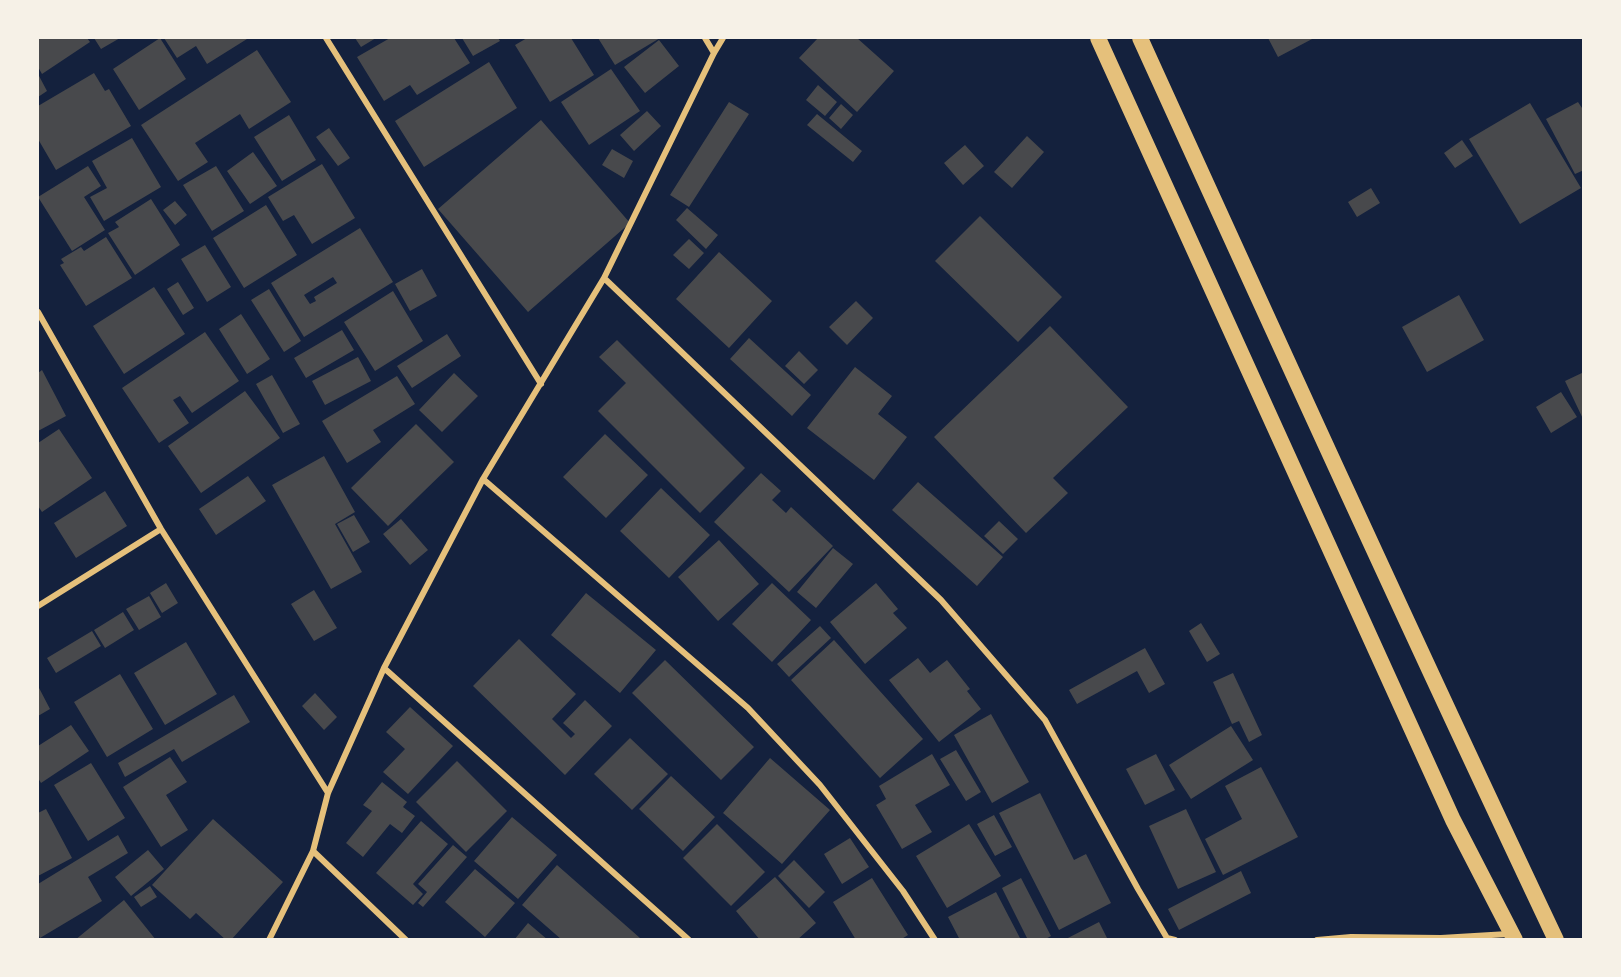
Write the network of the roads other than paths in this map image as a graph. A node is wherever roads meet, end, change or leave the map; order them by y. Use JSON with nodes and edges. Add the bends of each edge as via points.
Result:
{"nodes":[{"id":1,"x":326,"y":38,"type":"edge"},
{"id":2,"x":705,"y":38,"type":"edge"},
{"id":3,"x":723,"y":38,"type":"edge"},
{"id":4,"x":1098,"y":38,"type":"edge"},
{"id":5,"x":1140,"y":38,"type":"edge"},
{"id":6,"x":714,"y":53,"type":"junction"},
{"id":7,"x":604,"y":278,"type":"junction"},
{"id":8,"x":38,"y":312,"type":"edge"},
{"id":9,"x":541,"y":384,"type":"junction"},
{"id":10,"x":483,"y":478,"type":"junction"},
{"id":11,"x":160,"y":529,"type":"junction"},
{"id":12,"x":38,"y":606,"type":"edge"},
{"id":13,"x":384,"y":668,"type":"junction"},
{"id":14,"x":328,"y":793,"type":"junction"},
{"id":15,"x":313,"y":851,"type":"junction"},
{"id":16,"x":1514,"y":937,"type":"edge"},
{"id":17,"x":269,"y":939,"type":"edge"},
{"id":18,"x":405,"y":939,"type":"edge"},
{"id":19,"x":689,"y":939,"type":"edge"},
{"id":20,"x":935,"y":939,"type":"edge"},
{"id":21,"x":1175,"y":939,"type":"edge"},
{"id":22,"x":1317,"y":939,"type":"edge"},
{"id":23,"x":1556,"y":939,"type":"edge"}],
"edges":[{"from":1,"to":9,"type":"street"},
{"from":2,"to":6,"type":"street"},
{"from":3,"to":6,"type":"street"},
{"from":4,"to":16,"type":"highway","via":[[1453,820]]},
{"from":5,"to":23,"type":"highway"},
{"from":6,"to":7,"type":"street"},
{"from":7,"to":9,"type":"street"},
{"from":7,"to":21,"type":"street","via":[[941,600],[1045,720],[1138,890],[1167,938]]},
{"from":8,"to":11,"type":"street"},
{"from":9,"to":10,"type":"street"},
{"from":10,"to":13,"type":"street"},
{"from":10,"to":20,"type":"street","via":[[748,708],[820,785],[903,891]]},
{"from":11,"to":12,"type":"street"},
{"from":11,"to":14,"type":"street"},
{"from":13,"to":14,"type":"street"},
{"from":13,"to":19,"type":"street"},
{"from":14,"to":15,"type":"street"},
{"from":15,"to":17,"type":"street"},
{"from":15,"to":18,"type":"street"},
{"from":16,"to":22,"type":"street"}]}
